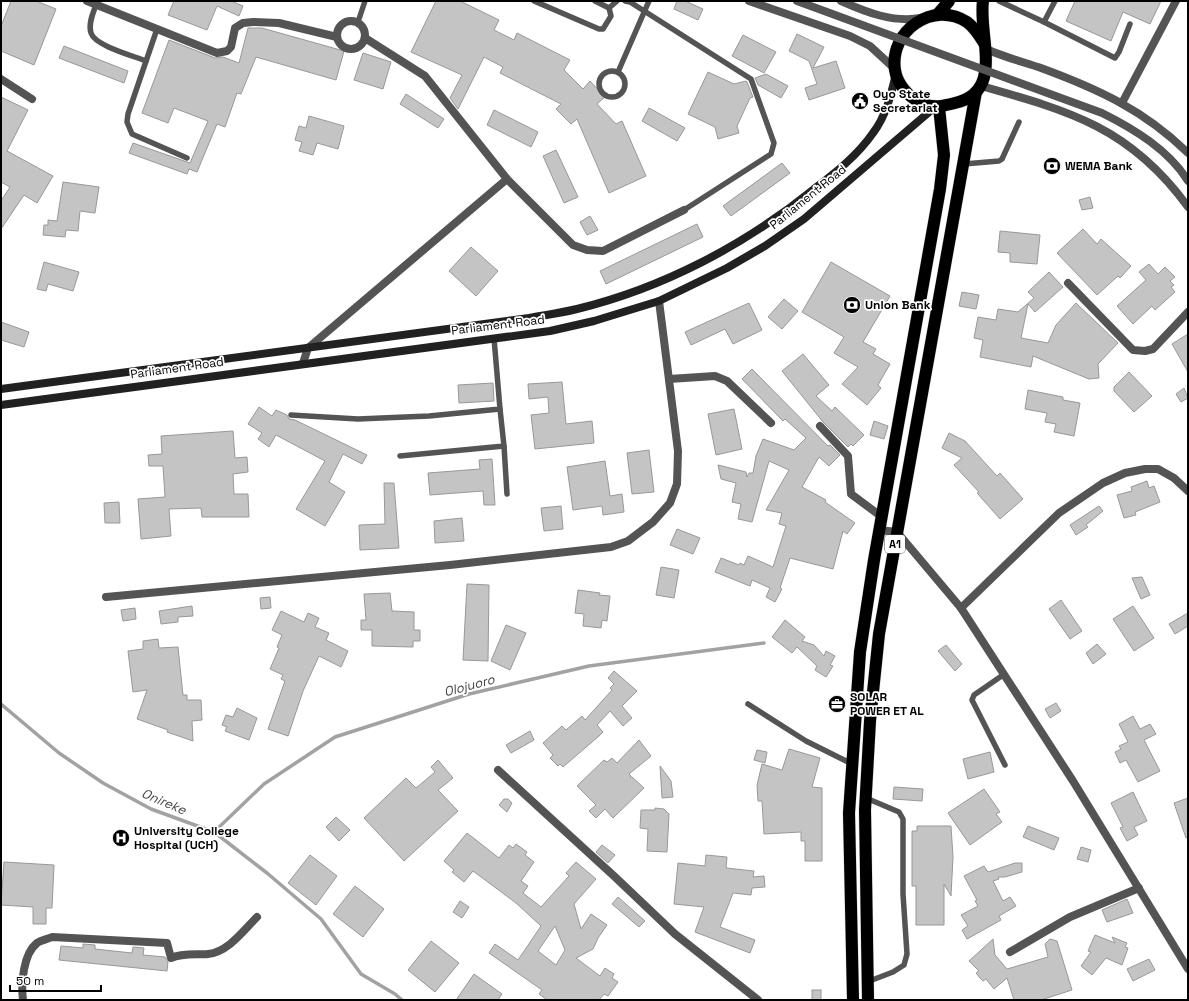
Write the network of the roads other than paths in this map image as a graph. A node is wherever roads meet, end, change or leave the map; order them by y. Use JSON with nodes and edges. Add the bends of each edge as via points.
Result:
{"nodes":[{"id":1,"x":87,"y":1,"type":"edge"},
{"id":2,"x":365,"y":1,"type":"edge"},
{"id":3,"x":534,"y":1,"type":"edge"},
{"id":4,"x":595,"y":1,"type":"edge"},
{"id":5,"x":617,"y":1,"type":"edge"},
{"id":6,"x":625,"y":1,"type":"edge"},
{"id":7,"x":649,"y":1,"type":"edge"},
{"id":8,"x":749,"y":1,"type":"edge"},
{"id":9,"x":796,"y":1,"type":"edge"},
{"id":10,"x":841,"y":1,"type":"edge"},
{"id":11,"x":948,"y":1,"type":"edge"},
{"id":12,"x":983,"y":1,"type":"edge"},
{"id":13,"x":999,"y":1,"type":"edge"},
{"id":14,"x":1055,"y":1,"type":"edge"},
{"id":15,"x":1176,"y":1,"type":"edge"},
{"id":16,"x":96,"y":5,"type":"junction"},
{"id":17,"x":609,"y":8,"type":"junction"},
{"id":18,"x":644,"y":12,"type":"junction"},
{"id":19,"x":934,"y":15,"type":"junction"},
{"id":20,"x":358,"y":22,"type":"junction"},
{"id":21,"x":1044,"y":22,"type":"junction"},
{"id":22,"x":1130,"y":24,"type":"dead end"},
{"id":23,"x":157,"y":29,"type":"junction"},
{"id":24,"x":337,"y":37,"type":"junction"},
{"id":25,"x":365,"y":38,"type":"junction"},
{"id":26,"x":985,"y":46,"type":"junction"},
{"id":27,"x":146,"y":61,"type":"junction"},
{"id":28,"x":895,"y":71,"type":"junction"},
{"id":29,"x":618,"y":72,"type":"junction"},
{"id":30,"x":1,"y":79,"type":"edge"},
{"id":31,"x":978,"y":89,"type":"junction"},
{"id":32,"x":32,"y":99,"type":"dead end"},
{"id":33,"x":1122,"y":103,"type":"junction"},
{"id":34,"x":937,"y":107,"type":"junction"},
{"id":35,"x":1019,"y":122,"type":"dead end"},
{"id":36,"x":1188,"y":153,"type":"edge"},
{"id":37,"x":187,"y":158,"type":"dead end"},
{"id":38,"x":964,"y":164,"type":"junction"},
{"id":39,"x":507,"y":179,"type":"junction"},
{"id":40,"x":1188,"y":181,"type":"edge"},
{"id":41,"x":1188,"y":207,"type":"edge"},
{"id":42,"x":684,"y":210,"type":"joint"},
{"id":43,"x":1068,"y":283,"type":"dead end"},
{"id":44,"x":659,"y":301,"type":"junction"},
{"id":45,"x":1188,"y":312,"type":"edge"},
{"id":46,"x":494,"y":338,"type":"junction"},
{"id":47,"x":308,"y":348,"type":"junction"},
{"id":48,"x":303,"y":363,"type":"junction"},
{"id":49,"x":669,"y":379,"type":"junction"},
{"id":50,"x":1,"y":389,"type":"edge"},
{"id":51,"x":1,"y":404,"type":"edge"},
{"id":52,"x":500,"y":409,"type":"junction"},
{"id":53,"x":291,"y":415,"type":"dead end"},
{"id":54,"x":771,"y":423,"type":"dead end"},
{"id":55,"x":820,"y":426,"type":"dead end"},
{"id":56,"x":504,"y":446,"type":"junction"},
{"id":57,"x":400,"y":456,"type":"dead end"},
{"id":58,"x":1188,"y":491,"type":"edge"},
{"id":59,"x":507,"y":494,"type":"dead end"},
{"id":60,"x":882,"y":517,"type":"junction"},
{"id":61,"x":880,"y":530,"type":"junction"},
{"id":62,"x":897,"y":532,"type":"junction"},
{"id":63,"x":106,"y":597,"type":"dead end"},
{"id":64,"x":961,"y":608,"type":"junction"},
{"id":65,"x":1003,"y":675,"type":"junction"},
{"id":66,"x":748,"y":704,"type":"dead end"},
{"id":67,"x":852,"y":764,"type":"junction"},
{"id":68,"x":1005,"y":765,"type":"dead end"},
{"id":69,"x":498,"y":770,"type":"dead end"},
{"id":70,"x":866,"y":797,"type":"junction"},
{"id":71,"x":1138,"y":888,"type":"junction"},
{"id":72,"x":257,"y":917,"type":"dead end"},
{"id":73,"x":1010,"y":952,"type":"dead end"},
{"id":74,"x":1188,"y":969,"type":"edge"},
{"id":75,"x":867,"y":982,"type":"junction"},
{"id":76,"x":23,"y":1000,"type":"edge"},
{"id":77,"x":758,"y":1000,"type":"edge"},
{"id":78,"x":853,"y":1000,"type":"edge"},
{"id":79,"x":868,"y":1000,"type":"edge"}],
"edges":[{"from":1,"to":16,"type":"street"},
{"from":2,"to":20,"type":"lane"},
{"from":3,"to":17,"type":"lane","via":[[599,29],[606,26],[611,16]]},
{"from":4,"to":17,"type":"lane"},
{"from":5,"to":17,"type":"lane"},
{"from":6,"to":18,"type":"lane"},
{"from":7,"to":18,"type":"lane"},
{"from":8,"to":28,"type":"street","via":[[850,36],[870,46]]},
{"from":9,"to":40,"type":"street","bridge":true,"via":[[1102,113],[1148,140],[1167,156]]},
{"from":10,"to":19,"type":"street","via":[[902,20]]},
{"from":11,"to":19,"type":"highway"},
{"from":12,"to":26,"type":"highway","via":[[982,26]]},
{"from":13,"to":21,"type":"lane"},
{"from":14,"to":21,"type":"lane"},
{"from":15,"to":33,"type":"street"},
{"from":16,"to":23,"type":"street"},
{"from":16,"to":27,"type":"lane","via":[[90,27],[91,34],[97,42]]},
{"from":18,"to":29,"type":"lane"},
{"from":18,"to":42,"type":"lane","via":[[751,79],[774,143],[770,154]]},
{"from":19,"to":26,"type":"highway","via":[[952,16],[966,21]]},
{"from":19,"to":28,"type":"highway","via":[[914,23],[902,36],[895,52]]},
{"from":20,"to":24,"type":"street","via":[[346,21],[341,25]]},
{"from":20,"to":25,"type":"street","via":[[366,32]]},
{"from":21,"to":22,"type":"lane","via":[[1115,58],[1120,52]]},
{"from":23,"to":24,"type":"street","via":[[217,53],[227,51],[231,47],[235,28],[243,23],[279,23]]},
{"from":23,"to":27,"type":"lane"},
{"from":24,"to":25,"type":"street","via":[[340,43],[351,49],[357,48]]},
{"from":25,"to":39,"type":"street","via":[[425,76]]},
{"from":26,"to":31,"type":"highway","via":[[987,68]]},
{"from":26,"to":33,"type":"street"},
{"from":27,"to":37,"type":"lane","via":[[128,114],[128,128],[132,134]]},
{"from":28,"to":34,"type":"highway","via":[[901,86],[910,96]]},
{"from":28,"to":47,"type":"main road","name":"Parliament Road","via":[[883,116],[873,133],[850,159],[758,230],[718,254],[674,275],[628,294],[570,310],[529,318]]},
{"from":29,"to":29,"type":"lane","via":[[611,71],[600,78],[599,85],[606,96],[619,95],[623,90],[625,83]]},
{"from":30,"to":32,"type":"street"},
{"from":31,"to":34,"type":"highway","via":[[965,101]]},
{"from":31,"to":38,"type":"highway","number":"A1"},
{"from":31,"to":41,"type":"street","via":[[1038,102],[1079,116],[1112,134],[1154,165]]},
{"from":33,"to":36,"type":"street","via":[[1160,128]]},
{"from":34,"to":44,"type":"main road","name":"Parliament Road","via":[[804,219],[727,268]]},
{"from":34,"to":60,"type":"highway","number":"A1","via":[[944,155],[940,189]]},
{"from":35,"to":38,"type":"lane","via":[[1002,159]]},
{"from":38,"to":62,"type":"highway","number":"A1"},
{"from":39,"to":42,"type":"street","via":[[573,245],[587,250],[603,251]]},
{"from":39,"to":47,"type":"street"},
{"from":43,"to":45,"type":"street","via":[[1133,350],[1153,349]]},
{"from":44,"to":46,"type":"main road","name":"Parliament Road","via":[[594,321],[550,331]]},
{"from":44,"to":49,"type":"street"},
{"from":46,"to":48,"type":"main road","name":"Parliament Road"},
{"from":46,"to":52,"type":"lane"},
{"from":47,"to":48,"type":"street"},
{"from":47,"to":50,"type":"main road","name":"Parliament Road"},
{"from":48,"to":51,"type":"main road","name":"Parliament Road"},
{"from":49,"to":54,"type":"street","via":[[715,376],[727,381]]},
{"from":49,"to":63,"type":"street","via":[[678,451],[677,484],[670,503],[653,522],[628,541],[611,546],[450,565]]},
{"from":52,"to":53,"type":"lane","via":[[358,419]]},
{"from":52,"to":56,"type":"lane"},
{"from":55,"to":60,"type":"street","via":[[848,456],[851,494]]},
{"from":56,"to":57,"type":"lane"},
{"from":56,"to":59,"type":"lane"},
{"from":58,"to":64,"type":"street","via":[[1174,478],[1158,469],[1125,473],[1103,483],[1059,512]]},
{"from":60,"to":61,"type":"highway","number":"A1"},
{"from":61,"to":62,"type":"street"},
{"from":61,"to":67,"type":"highway","number":"A1","via":[[860,652]]},
{"from":62,"to":64,"type":"street"},
{"from":62,"to":70,"type":"highway","number":"A1","via":[[879,634],[870,721]]},
{"from":64,"to":65,"type":"street"},
{"from":65,"to":68,"type":"lane","via":[[974,695],[972,700]]},
{"from":65,"to":71,"type":"street","via":[[1073,781]]},
{"from":66,"to":67,"type":"lane","via":[[806,741]]},
{"from":67,"to":78,"type":"highway","number":"A1","via":[[849,879]]},
{"from":69,"to":77,"type":"street","via":[[675,934]]},
{"from":70,"to":75,"type":"highway","number":"A1"},
{"from":70,"to":75,"type":"lane","via":[[899,812],[903,819],[903,894],[907,954],[904,965]]},
{"from":71,"to":73,"type":"street","via":[[1070,917]]},
{"from":71,"to":74,"type":"street"},
{"from":72,"to":76,"type":"street","via":[[224,949],[210,954],[177,955],[171,958],[167,943],[52,937],[38,943],[28,954],[22,990]]},
{"from":75,"to":79,"type":"highway","number":"A1"}]}
